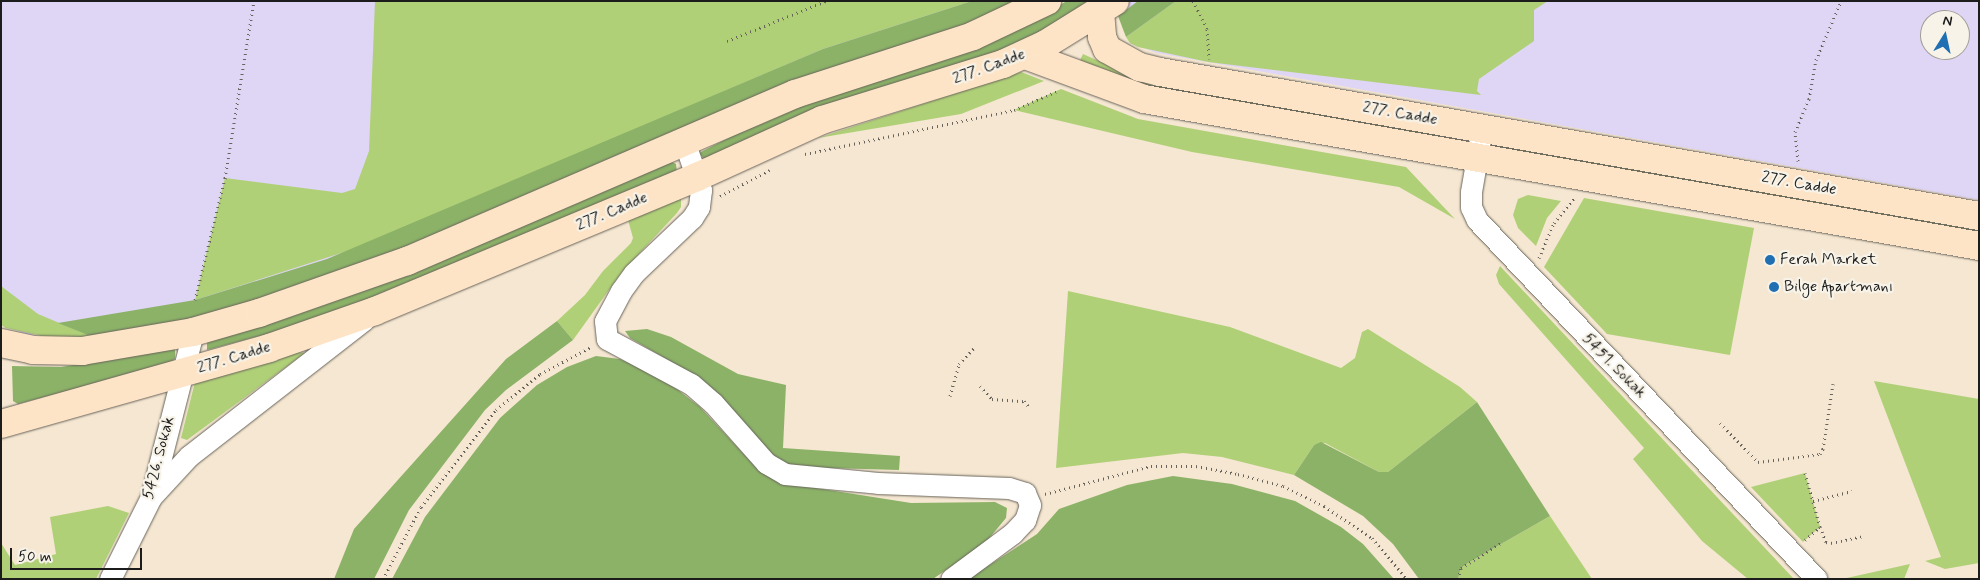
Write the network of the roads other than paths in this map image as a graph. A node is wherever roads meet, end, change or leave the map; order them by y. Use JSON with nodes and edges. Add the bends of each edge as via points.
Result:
{"nodes":[{"id":1,"x":1047,"y":1,"type":"edge"},
{"id":2,"x":1107,"y":6,"type":"edge"},
{"id":3,"x":1025,"y":55,"type":"junction"},
{"id":4,"x":1482,"y":128,"type":"junction"},
{"id":5,"x":685,"y":144,"type":"junction"},
{"id":6,"x":1476,"y":158,"type":"junction"},
{"id":7,"x":697,"y":177,"type":"junction"},
{"id":8,"x":1979,"y":216,"type":"edge"},
{"id":9,"x":1979,"y":246,"type":"edge"},
{"id":10,"x":375,"y":311,"type":"junction"},
{"id":11,"x":193,"y":332,"type":"junction"},
{"id":12,"x":1,"y":343,"type":"edge"},
{"id":13,"x":182,"y":373,"type":"junction"},
{"id":14,"x":1,"y":424,"type":"edge"},
{"id":15,"x":151,"y":497,"type":"junction"},
{"id":16,"x":110,"y":579,"type":"edge"},
{"id":17,"x":951,"y":579,"type":"edge"},
{"id":18,"x":1817,"y":579,"type":"edge"}],
"edges":[{"from":1,"to":5,"type":"street","via":[[973,36],[795,94]]},
{"from":2,"to":3,"type":"street","name":"277. Cadde"},
{"from":2,"to":4,"type":"street","name":"277. Cadde","via":[[1102,38],[1107,49],[1140,67]]},
{"from":3,"to":6,"type":"street","name":"277. Cadde","via":[[1144,99]]},
{"from":3,"to":7,"type":"street","name":"277. Cadde","via":[[822,120]]},
{"from":4,"to":6,"type":"street","name":"5451. Sokak"},
{"from":4,"to":8,"type":"street","name":"277. Cadde"},
{"from":5,"to":7,"type":"street"},
{"from":5,"to":11,"type":"street","via":[[379,272],[259,314]]},
{"from":6,"to":9,"type":"street","name":"277. Cadde"},
{"from":6,"to":18,"type":"street","name":"5451. Sokak","via":[[1470,200],[1477,220]]},
{"from":7,"to":10,"type":"street","name":"277. Cadde"},
{"from":7,"to":17,"type":"street","via":[[701,190],[699,207],[621,290],[604,321],[607,339],[691,384],[713,403],[766,463],[785,474],[878,483],[1009,488],[1019,490],[1029,498],[1028,513],[1013,533]]},
{"from":10,"to":13,"type":"street","name":"277. Cadde","via":[[308,336]]},
{"from":10,"to":15,"type":"street","via":[[189,456]]},
{"from":11,"to":12,"type":"street","via":[[82,351],[33,350]]},
{"from":11,"to":13,"type":"street","name":"5426. Sokak"},
{"from":13,"to":14,"type":"street","name":"277. Cadde"},
{"from":13,"to":15,"type":"street","name":"5426. Sokak"},
{"from":15,"to":16,"type":"street","name":"5426. Sokak"}]}
